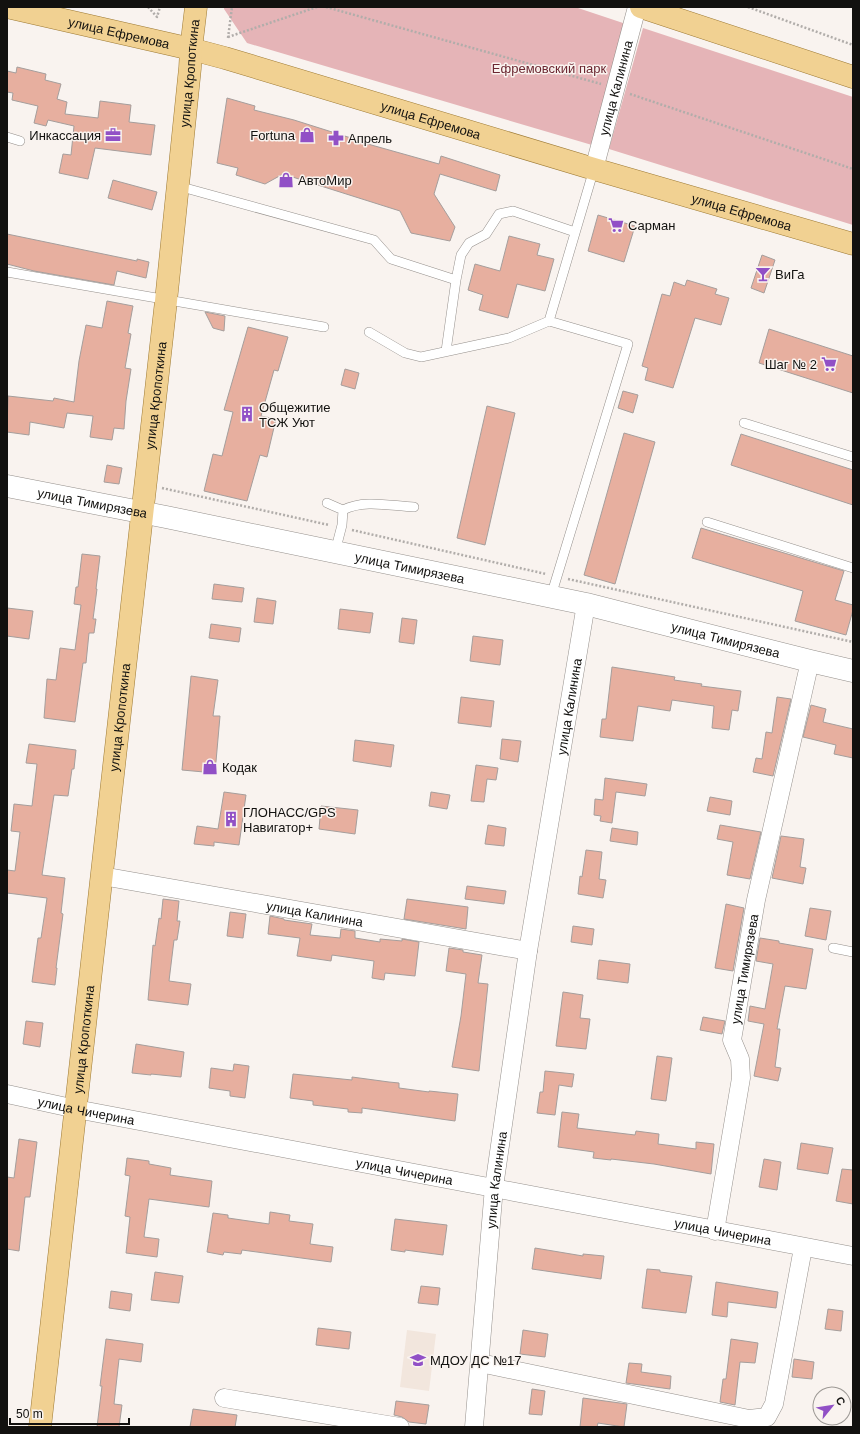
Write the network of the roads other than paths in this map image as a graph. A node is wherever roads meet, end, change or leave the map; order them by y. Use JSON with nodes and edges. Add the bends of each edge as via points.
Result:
{"nodes":[{"id":1,"x":7,"y":7,"type":"edge"},
{"id":2,"x":196,"y":7,"type":"edge"},
{"id":3,"x":637,"y":7,"type":"edge"},
{"id":4,"x":641,"y":7,"type":"edge"},
{"id":5,"x":191,"y":49,"type":"junction"},
{"id":6,"x":853,"y":77,"type":"edge"},
{"id":7,"x":7,"y":137,"type":"edge"},
{"id":8,"x":20,"y":141,"type":"dead end"},
{"id":9,"x":594,"y":169,"type":"junction"},
{"id":10,"x":178,"y":186,"type":"junction"},
{"id":11,"x":576,"y":232,"type":"junction"},
{"id":12,"x":853,"y":244,"type":"edge"},
{"id":13,"x":7,"y":272,"type":"edge"},
{"id":14,"x":456,"y":280,"type":"junction"},
{"id":15,"x":166,"y":301,"type":"junction"},
{"id":16,"x":549,"y":321,"type":"junction"},
{"id":17,"x":324,"y":327,"type":"dead end"},
{"id":18,"x":369,"y":332,"type":"dead end"},
{"id":19,"x":446,"y":351,"type":"junction"},
{"id":20,"x":744,"y":423,"type":"dead end"},
{"id":21,"x":853,"y":457,"type":"edge"},
{"id":22,"x":7,"y":486,"type":"edge"},
{"id":23,"x":327,"y":503,"type":"dead end"},
{"id":24,"x":414,"y":508,"type":"dead end"},
{"id":25,"x":343,"y":510,"type":"junction"},
{"id":26,"x":142,"y":512,"type":"junction"},
{"id":27,"x":707,"y":522,"type":"dead end"},
{"id":28,"x":335,"y":552,"type":"junction"},
{"id":29,"x":853,"y":568,"type":"edge"},
{"id":30,"x":551,"y":597,"type":"junction"},
{"id":31,"x":586,"y":604,"type":"junction"},
{"id":32,"x":810,"y":662,"type":"junction"},
{"id":33,"x":852,"y":668,"type":"edge"},
{"id":34,"x":102,"y":876,"type":"junction"},
{"id":35,"x":833,"y":948,"type":"dead end"},
{"id":36,"x":528,"y":951,"type":"junction"},
{"id":37,"x":853,"y":952,"type":"edge"},
{"id":38,"x":7,"y":1094,"type":"edge"},
{"id":39,"x":76,"y":1109,"type":"junction"},
{"id":40,"x":494,"y":1188,"type":"junction"},
{"id":41,"x":715,"y":1231,"type":"junction"},
{"id":42,"x":803,"y":1248,"type":"junction"},
{"id":43,"x":853,"y":1256,"type":"edge"},
{"id":44,"x":480,"y":1363,"type":"junction"},
{"id":45,"x":224,"y":1398,"type":"dead end"},
{"id":46,"x":40,"y":1427,"type":"edge"},
{"id":47,"x":400,"y":1427,"type":"edge"},
{"id":48,"x":474,"y":1427,"type":"edge"}],
"edges":[{"from":1,"to":5,"type":"main road","name":"улица Ефремова"},
{"from":2,"to":5,"type":"main road","name":"улица Кропоткина"},
{"from":3,"to":9,"type":"street","name":"улица Калинина"},
{"from":4,"to":6,"type":"main road"},
{"from":5,"to":9,"type":"main road","name":"улица Ефремова"},
{"from":5,"to":10,"type":"main road","name":"улица Кропоткина"},
{"from":7,"to":8,"type":"lane"},
{"from":9,"to":11,"type":"lane"},
{"from":9,"to":12,"type":"main road","name":"улица Ефремова"},
{"from":10,"to":14,"type":"lane","via":[[374,240],[391,259]]},
{"from":10,"to":15,"type":"main road","name":"улица Кропоткина"},
{"from":11,"to":14,"type":"lane","via":[[513,211],[499,214],[486,234],[470,243],[461,254]]},
{"from":11,"to":16,"type":"lane"},
{"from":13,"to":15,"type":"lane"},
{"from":14,"to":19,"type":"lane"},
{"from":15,"to":17,"type":"lane"},
{"from":15,"to":26,"type":"main road","name":"улица Кропоткина"},
{"from":16,"to":19,"type":"lane","via":[[508,338]]},
{"from":16,"to":30,"type":"lane","via":[[628,344]]},
{"from":18,"to":19,"type":"lane","via":[[405,353],[421,357]]},
{"from":20,"to":21,"type":"lane"},
{"from":22,"to":26,"type":"street","name":"улица Тимирязева"},
{"from":23,"to":25,"type":"lane"},
{"from":24,"to":25,"type":"lane","via":[[365,504],[350,506]]},
{"from":25,"to":28,"type":"lane"},
{"from":26,"to":28,"type":"street","name":"улица Тимирязева"},
{"from":26,"to":34,"type":"main road","name":"улица Кропоткина"},
{"from":27,"to":29,"type":"lane"},
{"from":28,"to":30,"type":"street","name":"улица Тимирязева"},
{"from":30,"to":31,"type":"street","name":"улица Тимирязева"},
{"from":31,"to":32,"type":"street","name":"улица Тимирязева"},
{"from":31,"to":36,"type":"street","name":"улица Калинина"},
{"from":32,"to":33,"type":"street","name":"улица Тимирязева"},
{"from":32,"to":41,"type":"street","name":"улица Тимирязева","via":[[756,900],[732,1040],[740,1059],[741,1078]]},
{"from":34,"to":36,"type":"street","name":"улица Калинина"},
{"from":34,"to":39,"type":"main road","name":"улица Кропоткина"},
{"from":35,"to":37,"type":"lane"},
{"from":36,"to":40,"type":"street","name":"улица Калинина"},
{"from":38,"to":39,"type":"street","name":"улица Чичерина"},
{"from":39,"to":40,"type":"street","name":"улица Чичерина"},
{"from":39,"to":46,"type":"main road","name":"улица Кропоткина"},
{"from":40,"to":41,"type":"street","name":"улица Чичерина"},
{"from":40,"to":44,"type":"street","name":"улица Калинина"},
{"from":41,"to":42,"type":"street","name":"улица Чичерина"},
{"from":42,"to":43,"type":"street","name":"улица Чичерина"},
{"from":42,"to":44,"type":"street","via":[[774,1404],[767,1417],[748,1419]]},
{"from":44,"to":48,"type":"street","name":"улица Калинина"},
{"from":45,"to":47,"type":"street"}]}
